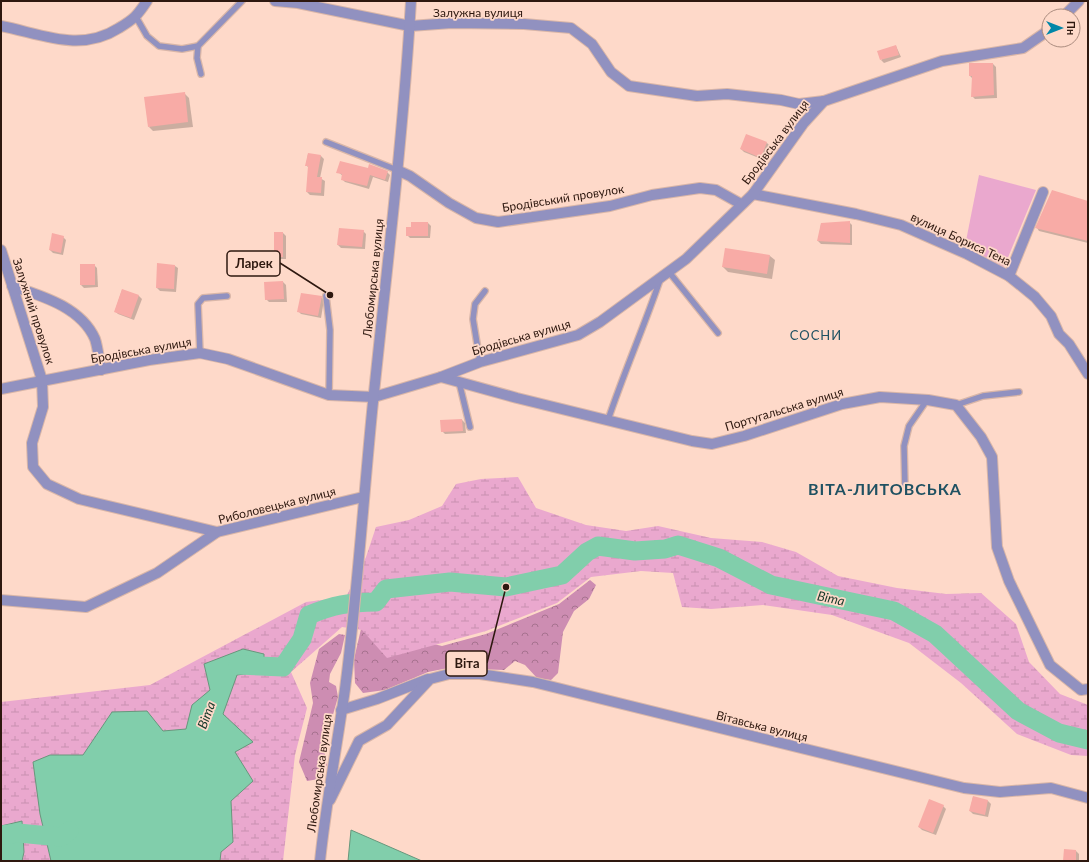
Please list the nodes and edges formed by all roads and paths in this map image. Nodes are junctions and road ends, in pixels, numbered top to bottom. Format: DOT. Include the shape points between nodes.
graph roads {
  1 [pos="147,1"];
  2 [pos="242,1"];
  3 [pos="275,1"];
  4 [pos="412,1"];
  5 [pos="136,17"];
  6 [pos="1,26"];
  7 [pos="410,26"];
  8 [pos="1041,36"];
  9 [pos="198,46"];
  10 [pos="201,74"];
  11 [pos="824,101"];
  12 [pos="326,142"];
  13 [pos="397,170"];
  14 [pos="1043,192"];
  15 [pos="753,194"];
  16 [pos="741,204"];
  17 [pos="1,250"];
  18 [pos="669,272"];
  19 [pos="1009,276"];
  20 [pos="660,280"];
  21 [pos="12,286"];
  22 [pos="485,291"];
  23 [pos="227,296"];
  24 [pos="326,296"];
  25 [pos="718,333"];
  26 [pos="200,353"];
  27 [pos="480,362"];
  28 [pos="101,370"];
  29 [pos="1088,374"];
  30 [pos="441,377"];
  31 [pos="42,380"];
  32 [pos="459,381"];
  33 [pos="1,389"];
  34 [pos="1019,392"];
  35 [pos="329,395"];
  36 [pos="374,397"];
  37 [pos="928,400"];
  38 [pos="956,405"];
  39 [pos="608,420"];
  40 [pos="470,427"];
  41 [pos="905,489"];
  42 [pos="363,497"];
  43 [pos="217,532"];
  44 [pos="1,600"];
  45 [pos="430,679"];
  46 [pos="1088,689"];
  47 [pos="341,710"];
  48 [pos="1088,798"];
  49 [pos="325,811"];
  50 [pos="320,861"];
  1 -- 5 [label="street"];
  2 -- 9 [label="lane"];
  3 -- 7 [label="street, Залужна вулиця" via="298,3"];
  4 -- 7 [label="street, Любомирська вулиця"];
  5 -- 6 [label="street" via="106,36 77,42 47,38"];
  5 -- 9 [label="lane" via="147,36 160,46 182,49"];
  7 -- 11 [label="street, Залужна вулиця" via="452,23 524,24 571,28 592,44 611,72 630,86 697,96 727,94 799,104"];
  7 -- 13 [label="street, Любомирська вулиця"];
  8 -- 11 [label="street, Бродівська вулиця" via="1023,48 942,61"];
  9 -- 10 [label="lane" via="197,58"];
  11 -- 15 [label="street, Бродівська вулиця" via="803,124"];
  12 -- 13 [label="lane"];
  13 -- 16 [label="street, Бродівський провулок" via="476,218 498,222 610,206 652,195 700,188 716,190"];
  13 -- 36 [label="street, Любомирська вулиця"];
  14 -- 19 [label="street"];
  15 -- 16 [label="street, Бродівська вулиця"];
  15 -- 19 [label="street, вулиця Бориса Тена" via="901,225"];
  16 -- 18 [label="street, Бродівська вулиця" via="686,259"];
  17 -- 21 [label="street, Залужний провулок"];
  18 -- 20 [label="street, Бродівська вулиця"];
  18 -- 25 [label="lane"];
  19 -- 29 [label="street, вулиця Бориса Тена" via="1035,297 1051,316 1059,334 1069,344"];
  20 -- 27 [label="street, Бродівська вулиця" via="578,335"];
  20 -- 39 [label="lane"];
  21 -- 28 [label="street" via="45,297 69,309 84,322 95,340"];
  21 -- 31 [label="street, Залужний провулок"];
  22 -- 27 [label="lane" via="475,304 473,319"];
  23 -- 26 [label="lane" via="203,298 198,304"];
  24 -- 35 [label="lane" via="330,330"];
  26 -- 28 [label="street, Бродівська вулиця"];
  26 -- 35 [label="street, Бродівська вулиця" via="228,359"];
  27 -- 30 [label="street, Бродівська вулиця"];
  28 -- 31 [label="street, Бродівська вулиця"];
  30 -- 32 [label="street, Португальська вулиця"];
  30 -- 36 [label="street, Бродівська вулиця"];
  31 -- 33 [label="street, Бродівська вулиця"];
  31 -- 43 [label="street, Залужний провулок" via="43,406 32,443 33,467 47,484 79,499"];
  32 -- 39 [label="street, Португальська вулиця"];
  32 -- 40 [label="lane"];
  34 -- 38 [label="lane" via="983,396"];
  35 -- 36 [label="street, Бродівська вулиця"];
  36 -- 42 [label="street, Любомирська вулиця"];
  37 -- 38 [label="street, Португальська вулиця"];
  37 -- 39 [label="street, Португальська вулиця" via="880,397 842,404 712,444"];
  37 -- 41 [label="lane" via="909,426 904,446"];
  38 -- 46 [label="street" via="981,437 992,457 996,547 1009,581 1050,665 1081,690"];
  42 -- 43 [label="street, Риболовецька вулиця"];
  42 -- 47 [label="street, Любомирська вулиця" via="359,557"];
  43 -- 44 [label="street, Риболовецька вулиця" via="157,573 86,606"];
  45 -- 47 [label="street, Вітавська вулиця"];
  45 -- 48 [label="street, Вітавська вулиця" via="449,674 480,674 516,679 964,788 1000,792 1051,788"];
  45 -- 49 [label="street" via="387,725 359,742"];
  47 -- 49 [label="street, Любомирська вулиця"];
  49 -- 50 [label="street, Любомирська вулиця"];
}
